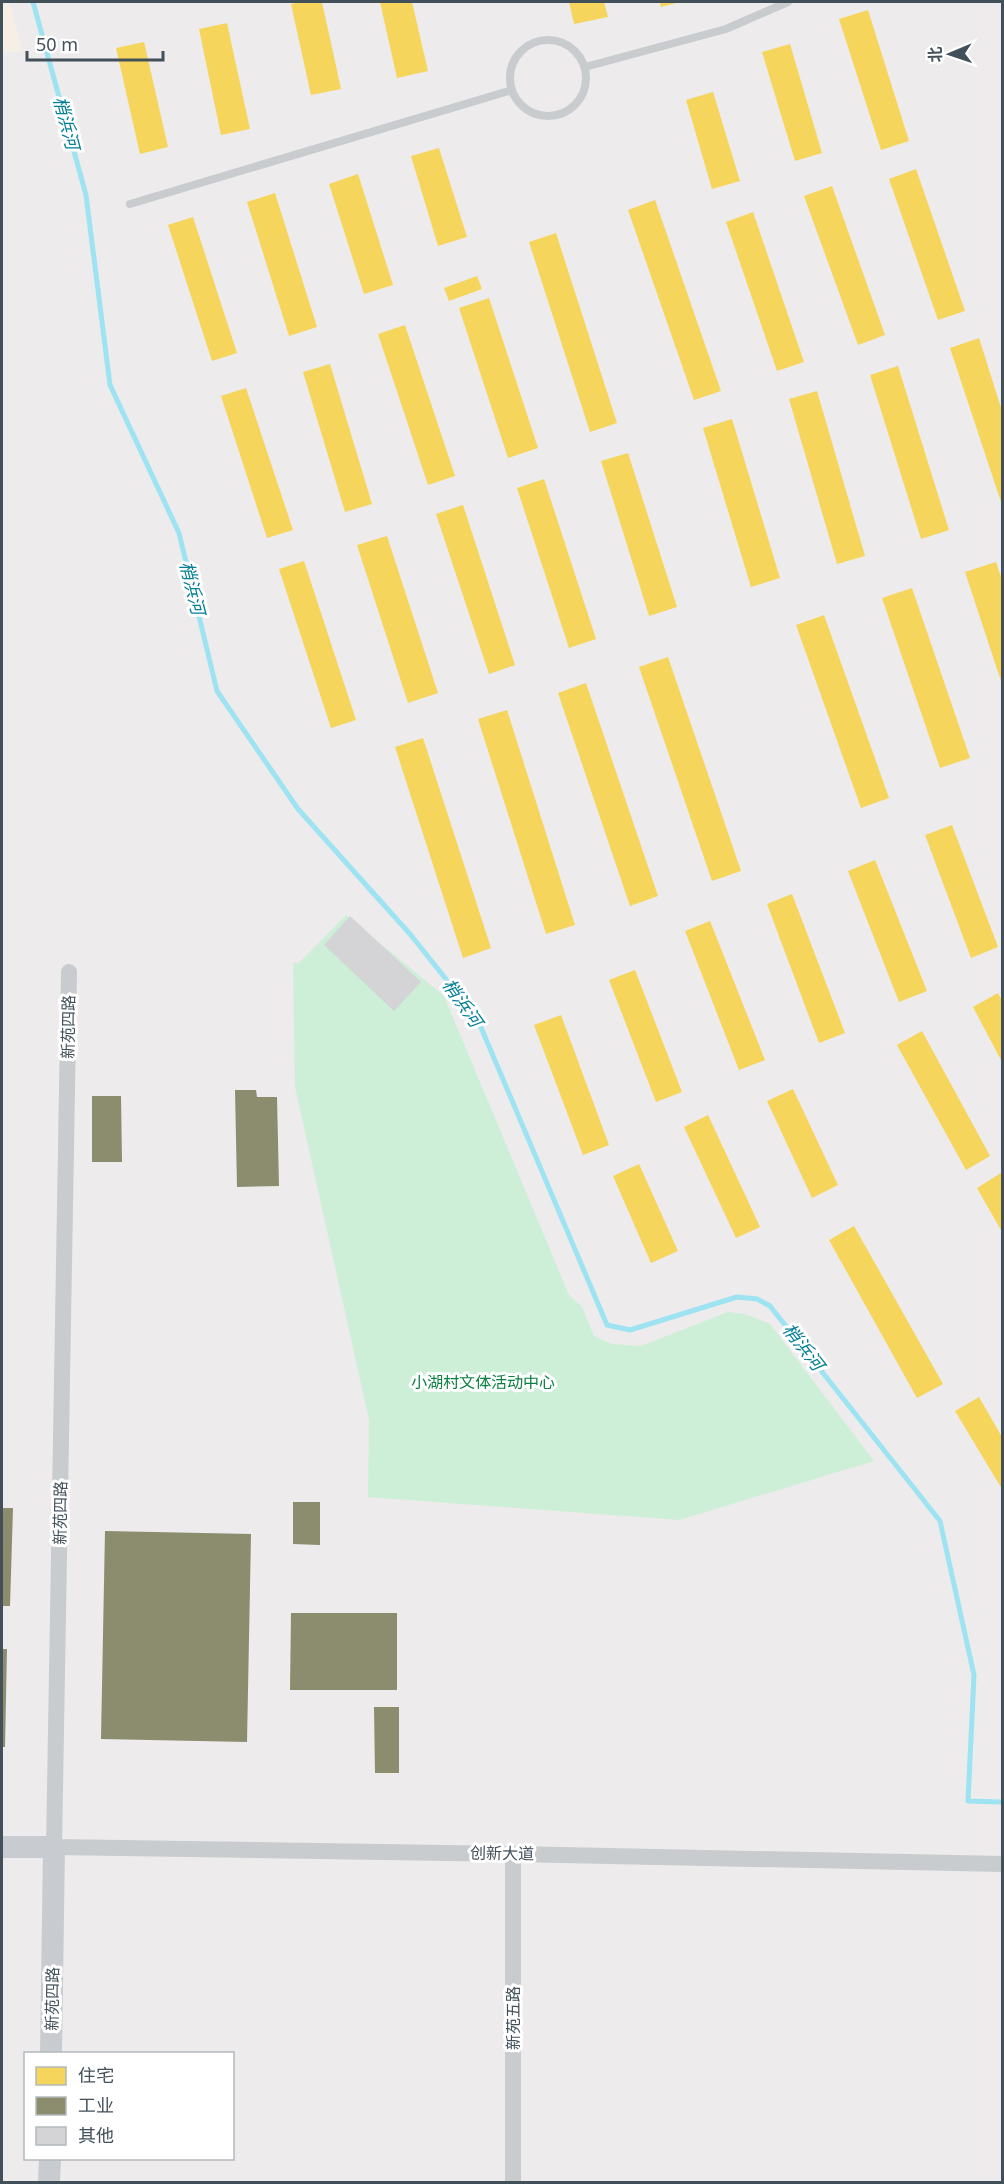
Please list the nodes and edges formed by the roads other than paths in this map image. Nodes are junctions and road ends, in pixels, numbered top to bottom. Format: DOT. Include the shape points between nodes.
graph roads {
  1 [pos="788,2"];
  2 [pos="585,67"];
  3 [pos="512,90"];
  4 [pos="130,204"];
  5 [pos="69,972"];
  6 [pos="2,1847"];
  7 [pos="54,1847"];
  8 [pos="513,1854"];
  9 [pos="1002,1864"];
  10 [pos="51,2052"];
  11 [pos="50,2160"];
  12 [pos="49,2182"];
  13 [pos="513,2182"];
  1 -- 2 [label="lane" via="726,29"];
  2 -- 3 [label="lane" via="584,93 577,104 554,116 528,111"];
  2 -- 3 [label="lane" via="574,50 557,40 543,40 520,52 510,77"];
  3 -- 4 [label="lane"];
  5 -- 7 [label="street, 新苑四路"];
  6 -- 7 [label="street, 创新大道"];
  7 -- 8 [label="street, 创新大道"];
  7 -- 10 [label="street, 新苑四路"];
  8 -- 9 [label="street, 创新大道"];
  8 -- 13 [label="street, 新苑五路"];
  11 -- 12 [label="street"];
}
